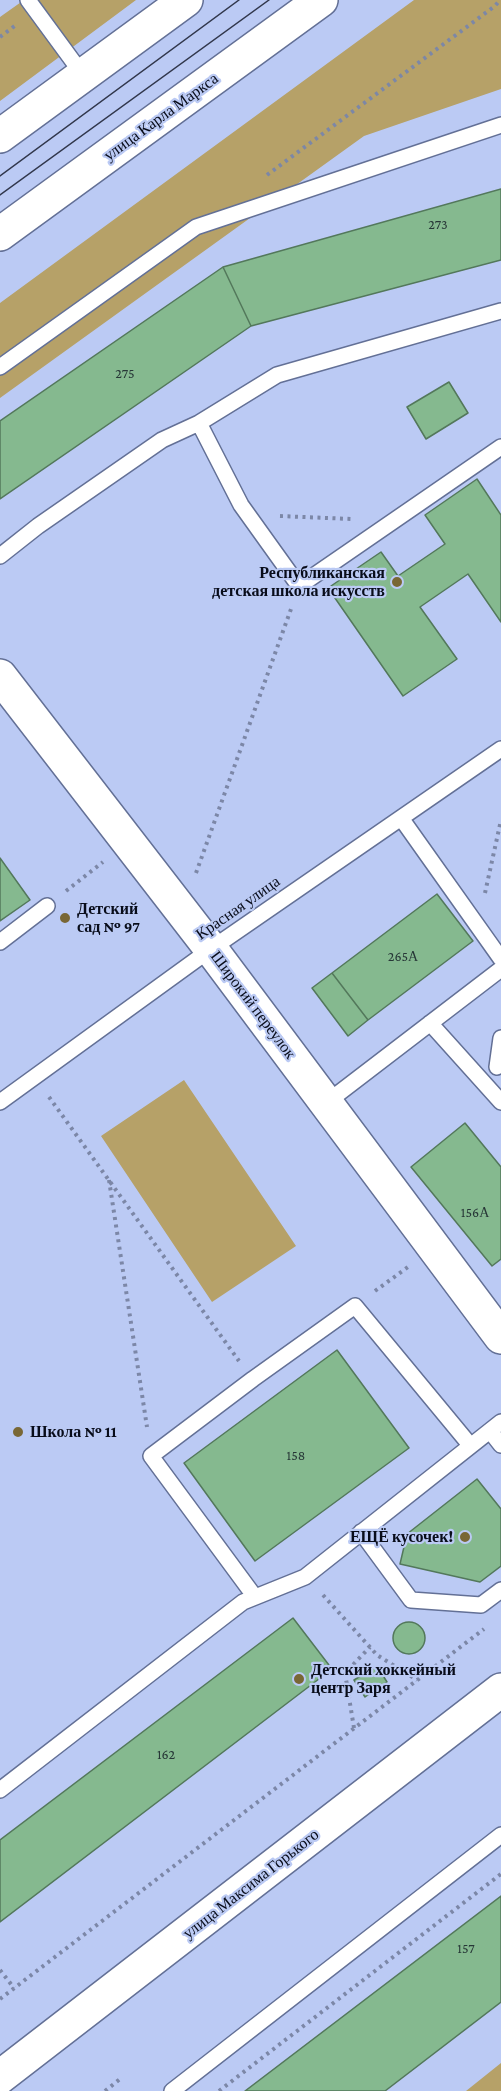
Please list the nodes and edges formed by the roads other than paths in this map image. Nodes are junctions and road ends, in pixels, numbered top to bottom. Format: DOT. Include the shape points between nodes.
graph roads {
  1 [pos="28,0"];
  2 [pos="186,0"];
  3 [pos="321,0"];
  4 [pos="82,75"];
  5 [pos="501,124"];
  6 [pos="0,136"];
  7 [pos="0,234"];
  8 [pos="501,311"];
  9 [pos="0,367"];
  10 [pos="199,423"];
  11 [pos="501,447"];
  12 [pos="0,556"];
  13 [pos="0,676"];
  14 [pos="501,749"];
  15 [pos="400,818"];
  16 [pos="47,906"];
  17 [pos="0,942"];
  18 [pos="211,949"];
  19 [pos="501,958"];
  20 [pos="501,969"];
  21 [pos="430,1023"];
  22 [pos="501,1038"];
  23 [pos="497,1067"];
  24 [pos="0,1102"];
  25 [pos="501,1102"];
  26 [pos="326,1103"];
  27 [pos="500,1333"];
  28 [pos="495,1426"];
  29 [pos="470,1445"];
  30 [pos="501,1446"];
  31 [pos="362,1532"];
  32 [pos="501,1590"];
  33 [pos="255,1597"];
  34 [pos="501,1690"];
  35 [pos="0,1790"];
  36 [pos="501,1835"];
  37 [pos="0,2077"];
  38 [pos="172,2091"];
  1 -- 4 [label="lane"];
  2 -- 4 [label="main road"];
  3 -- 7 [label="main road, улица Карла Маркса"];
  4 -- 6 [label="main road"];
  5 -- 9 [label="lane" via="196,227"];
  8 -- 10 [label="lane" via="277,375"];
  10 -- 11 [label="lane" via="241,505 299,586"];
  10 -- 12 [label="lane" via="162,440"];
  13 -- 18 [label="main road, Широкий переулок"];
  14 -- 15 [label="lane, Красная улица"];
  15 -- 18 [label="lane, Красная улица"];
  15 -- 19 [label="lane"];
  16 -- 17 [label="lane"];
  18 -- 24 [label="lane, Красная улица"];
  18 -- 26 [label="main road, Широкий переулок"];
  20 -- 21 [label="lane"];
  21 -- 25 [label="lane"];
  21 -- 26 [label="lane"];
  22 -- 23 [label="lane"];
  26 -- 27 [label="main road, Широкий переулок"];
  28 -- 29 [label="lane"];
  28 -- 30 [label="lane"];
  29 -- 31 [label="lane"];
  29 -- 33 [label="lane" via="355,1306 151,1456"];
  31 -- 32 [label="lane" via="411,1600 481,1605"];
  31 -- 33 [label="lane" via="305,1577"];
  33 -- 35 [label="lane" via="243,1602"];
  34 -- 37 [label="main road, улица Максима Горького"];
  36 -- 38 [label="lane"];
}
